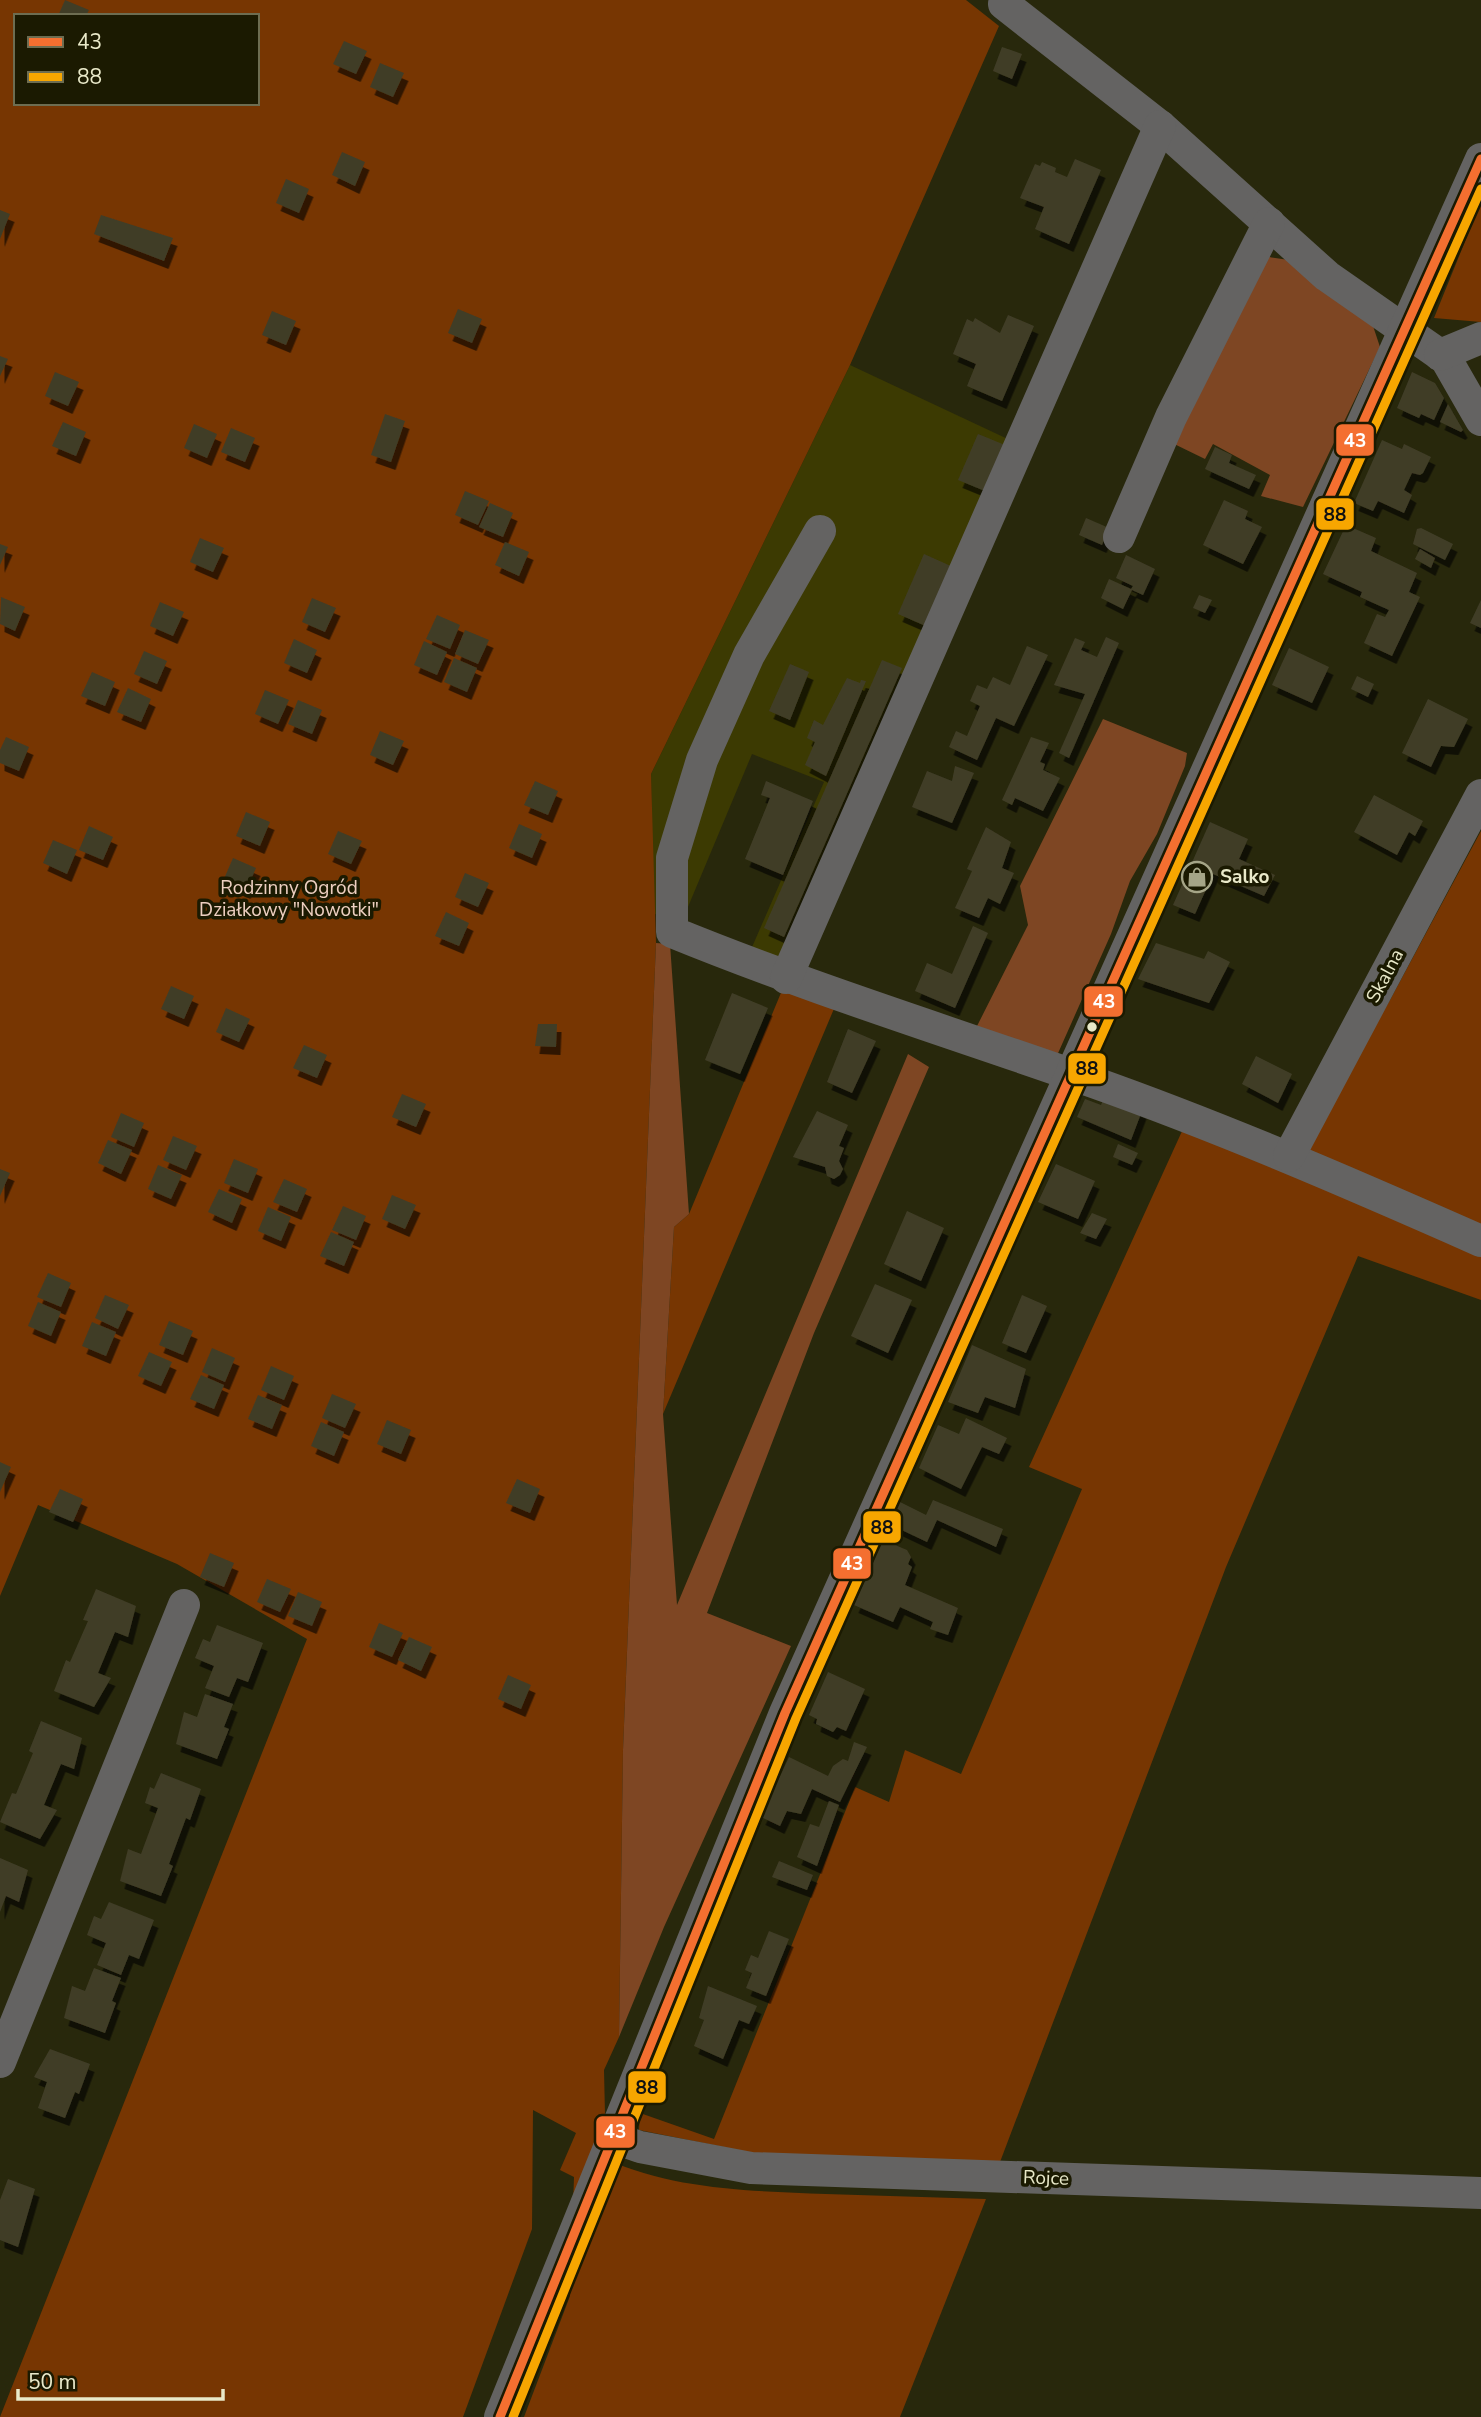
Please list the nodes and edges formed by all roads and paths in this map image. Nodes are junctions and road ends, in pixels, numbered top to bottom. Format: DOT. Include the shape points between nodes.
graph roads {
  1 [pos="1004,5"];
  2 [pos="1160,126"];
  3 [pos="1481,159"];
  4 [pos="1269,223"];
  5 [pos="1406,331"];
  6 [pos="1481,338"];
  7 [pos="1440,355"];
  8 [pos="1481,420"];
  9 [pos="820,531"];
  10 [pos="1119,537"];
  11 [pos="1481,795"];
  12 [pos="786,978"];
  13 [pos="1073,1075"];
  14 [pos="1289,1156"];
  15 [pos="1481,1241"];
  16 [pos="184,1605"];
  17 [pos="0,2062"];
  18 [pos="614,2138"];
  19 [pos="1481,2193"];
  20 [pos="500,2417"];
  1 -- 2 [label="street"];
  2 -- 4 [label="street"];
  2 -- 12 [label="street"];
  3 -- 5 [label="street"];
  4 -- 5 [label="street" via="1327,276"];
  4 -- 10 [label="street" via="1171,417"];
  5 -- 7 [label="street"];
  5 -- 13 [label="street"];
  6 -- 7 [label="street"];
  7 -- 8 [label="street"];
  9 -- 12 [label="street" via="743,666 702,760 672,858 672,932"];
  11 -- 14 [label="street, Skalna"];
  12 -- 13 [label="street"];
  13 -- 14 [label="street"];
  13 -- 18 [label="street" via="785,1713"];
  14 -- 15 [label="street"];
  16 -- 17 [label="street"];
  18 -- 19 [label="street, Rojce" via="749,2178 932,2186"];
  18 -- 20 [label="street"];
}
